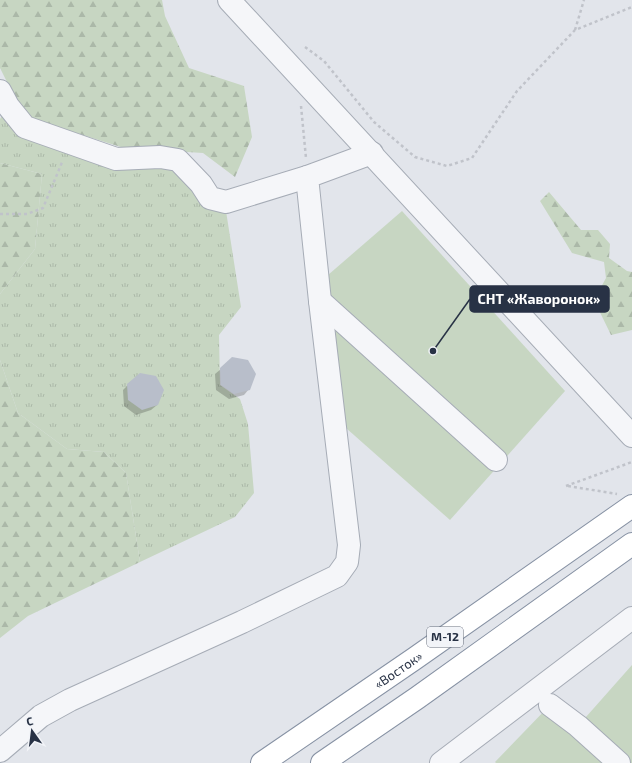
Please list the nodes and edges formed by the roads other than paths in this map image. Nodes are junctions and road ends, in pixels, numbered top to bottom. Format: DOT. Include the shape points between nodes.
graph roads {
  1 [pos="229,0"];
  2 [pos="0,91"];
  3 [pos="372,153"];
  4 [pos="307,177"];
  5 [pos="320,301"];
  6 [pos="632,436"];
  7 [pos="496,460"];
  8 [pos="630,507"];
  9 [pos="632,544"];
  10 [pos="632,618"];
  11 [pos="550,705"];
  12 [pos="0,751"];
  13 [pos="262,763"];
  14 [pos="322,763"];
  15 [pos="441,763"];
  16 [pos="619,763"];
  1 -- 3 [label="street"];
  2 -- 4 [label="street" via="25,127 116,159 160,157 178,160 202,184 210,198 226,202"];
  3 -- 4 [label="street"];
  3 -- 6 [label="street"];
  4 -- 5 [label="street"];
  5 -- 7 [label="street"];
  5 -- 12 [label="street" via="349,546 347,562 337,576 70,700 41,716"];
  8 -- 13 [label="highway, «Восток» / М-12"];
  9 -- 14 [label="highway, М-12"];
  10 -- 15 [label="street"];
  11 -- 16 [label="street"];
}
